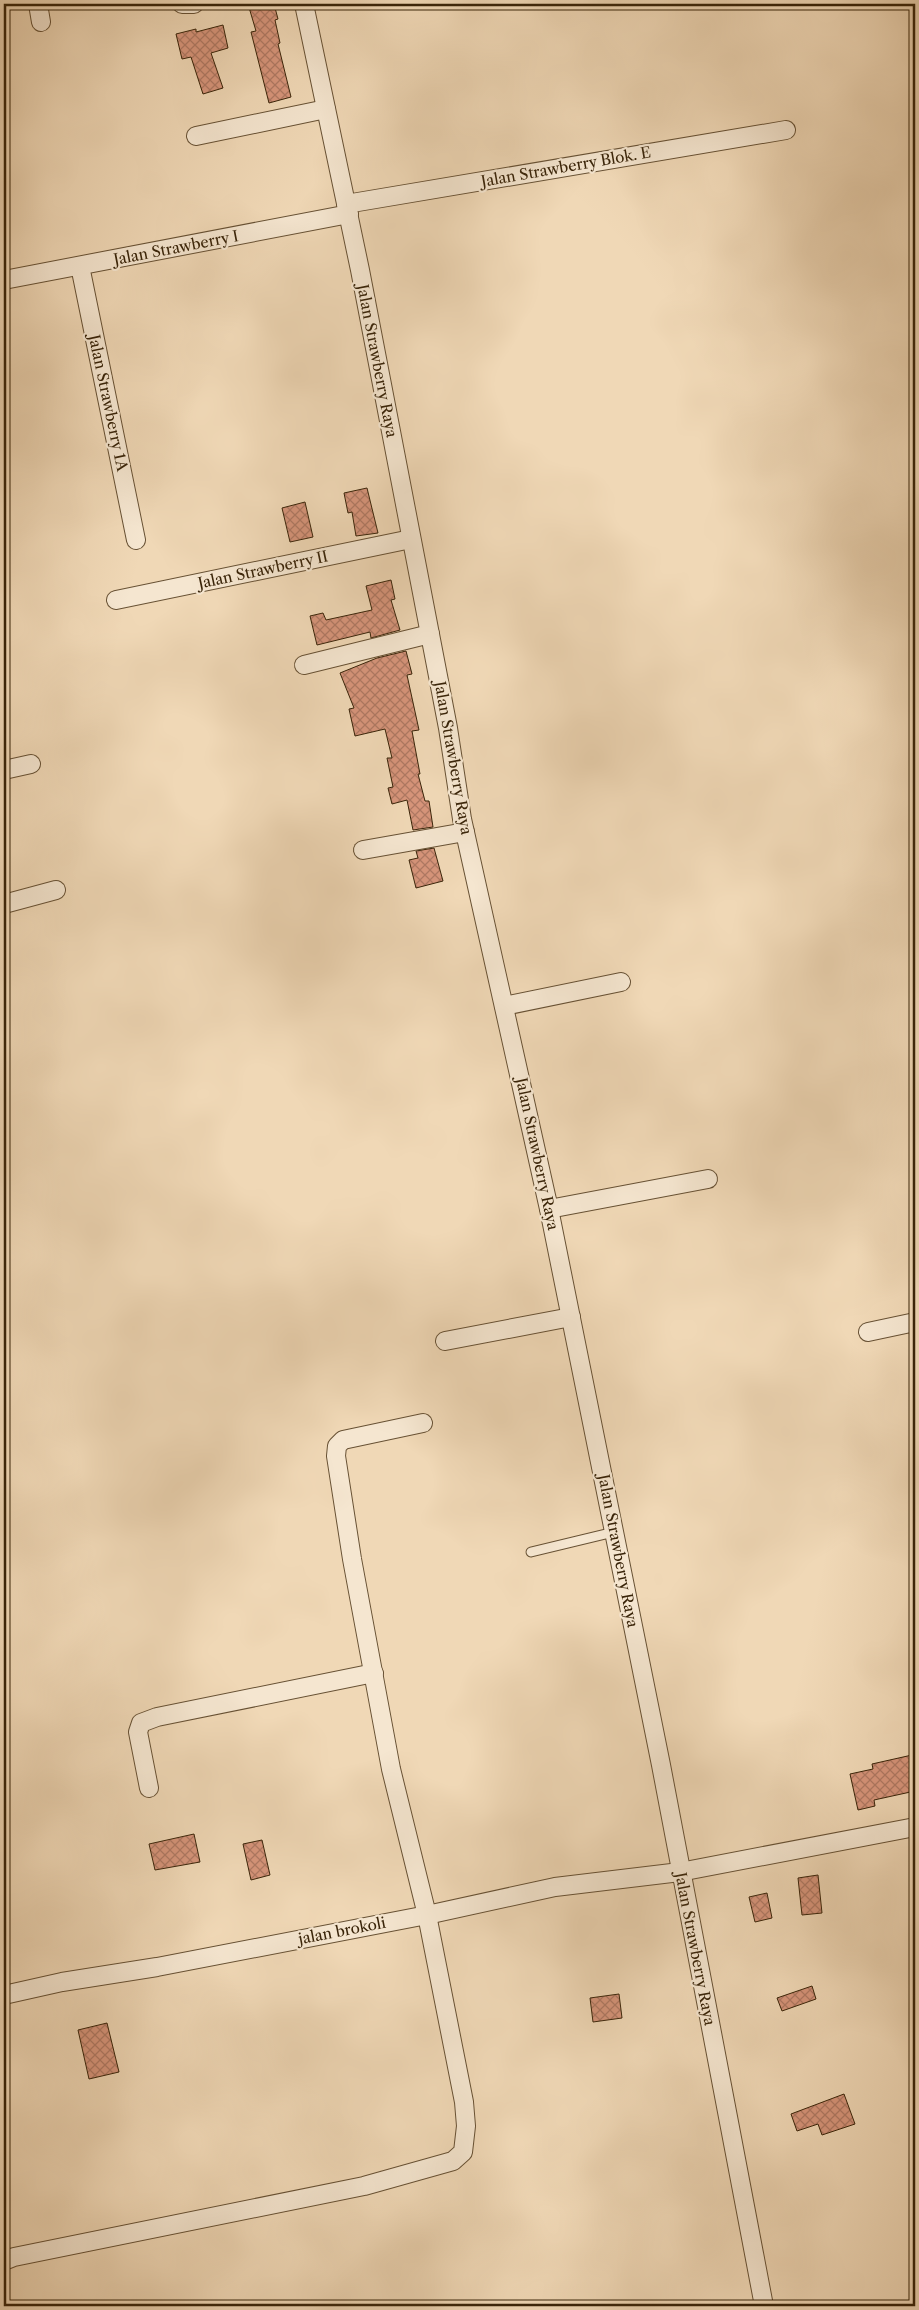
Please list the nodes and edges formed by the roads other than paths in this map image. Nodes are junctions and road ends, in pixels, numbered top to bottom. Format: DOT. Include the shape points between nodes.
graph roads {
  1 [pos="38,4"];
  2 [pos="182,4"];
  3 [pos="194,4"];
  4 [pos="304,4"];
  5 [pos="41,22"];
  6 [pos="326,109"];
  7 [pos="786,130"];
  8 [pos="196,136"];
  9 [pos="348,209"];
  10 [pos="80,266"];
  11 [pos="4,280"];
  12 [pos="411,539"];
  13 [pos="136,540"];
  14 [pos="116,600"];
  15 [pos="430,634"];
  16 [pos="304,665"];
  17 [pos="31,764"];
  18 [pos="4,770"];
  19 [pos="466,832"];
  20 [pos="363,850"];
  21 [pos="56,890"];
  22 [pos="4,904"];
  23 [pos="621,982"];
  24 [pos="504,1006"];
  25 [pos="708,1179"];
  26 [pos="549,1209"];
  27 [pos="571,1317"];
  28 [pos="915,1322"];
  29 [pos="868,1332"];
  30 [pos="445,1340"];
  31 [pos="423,1422"];
  32 [pos="614,1532"];
  33 [pos="531,1552"];
  34 [pos="374,1672"];
  35 [pos="148,1788"];
  36 [pos="915,1827"];
  37 [pos="680,1872"];
  38 [pos="427,1915"];
  39 [pos="4,1995"];
  40 [pos="4,2261"];
  41 [pos="764,2306"];
  1 -- 5 [label="street"];
  2 -- 3 [label="street"];
  4 -- 6 [label="street, Jalan Strawberry Raya"];
  6 -- 8 [label="street"];
  6 -- 9 [label="street, Jalan Strawberry Raya"];
  7 -- 9 [label="street, Jalan Strawberry Blok. E"];
  9 -- 10 [label="street, Jalan Strawberry I"];
  9 -- 12 [label="street, Jalan Strawberry Raya"];
  10 -- 11 [label="street, Jalan Strawberry I"];
  10 -- 13 [label="street, Jalan Strawberry 1A"];
  12 -- 14 [label="street, Jalan Strawberry II"];
  12 -- 15 [label="street, Jalan Strawberry Raya"];
  15 -- 16 [label="street"];
  15 -- 19 [label="street, Jalan Strawberry Raya"];
  17 -- 18 [label="street"];
  19 -- 20 [label="street"];
  19 -- 24 [label="street, Jalan Strawberry Raya"];
  21 -- 22 [label="street"];
  23 -- 24 [label="street"];
  24 -- 26 [label="street, Jalan Strawberry Raya"];
  25 -- 26 [label="street"];
  26 -- 27 [label="street, Jalan Strawberry Raya"];
  27 -- 30 [label="street"];
  27 -- 32 [label="street, Jalan Strawberry Raya"];
  28 -- 29 [label="street"];
  31 -- 34 [label="street" via="343,1440 337,1446 352,1559"];
  32 -- 33 [label="lane"];
  32 -- 37 [label="street, Jalan Strawberry Raya"];
  34 -- 35 [label="street" via="141,1723 138,1732"];
  34 -- 38 [label="street" via="391,1769"];
  36 -- 37 [label="street, jalan brokoli"];
  37 -- 38 [label="street, jalan brokoli" via="555,1887"];
  37 -- 41 [label="street, Jalan Strawberry Raya"];
  38 -- 39 [label="street, jalan brokoli"];
  38 -- 40 [label="street" via="465,2110 465,2143 462,2152 452,2161 364,2186 105,2237"];
}
